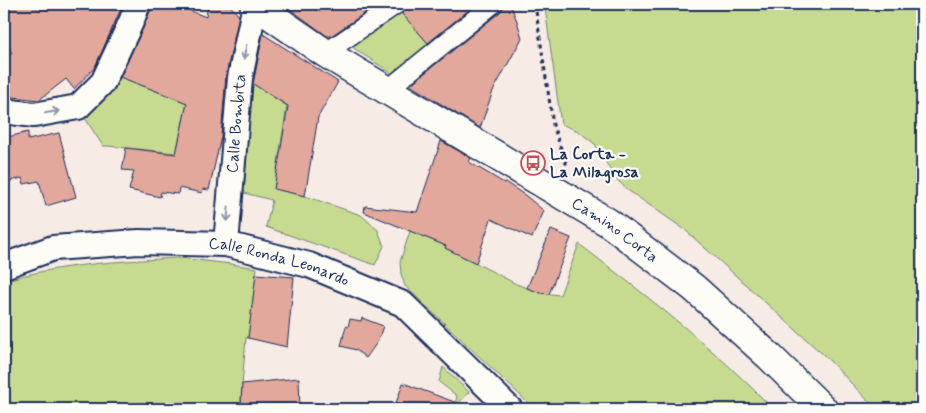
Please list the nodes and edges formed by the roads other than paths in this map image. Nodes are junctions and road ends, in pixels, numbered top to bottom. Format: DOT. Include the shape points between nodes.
graph roads {
  1 [pos="138,4"];
  2 [pos="255,4"];
  3 [pos="397,4"];
  4 [pos="493,4"];
  5 [pos="325,52"];
  6 [pos="387,90"];
  7 [pos="4,111"];
  8 [pos="226,244"];
  9 [pos="4,266"];
  10 [pos="510,409"];
  11 [pos="823,409"];
  7 -- 1 [label="street, one-way" via="34,115 78,107 102,82"];
  2 -- 5 [label="street, Camino Corta"];
  2 -- 8 [label="street, Calle Bombita, one-way" via="240,78"];
  3 -- 5 [label="street"];
  4 -- 6 [label="street"];
  5 -- 6 [label="street, Camino Corta"];
  6 -- 11 [label="street, Camino Corta" via="609,224 694,288"];
  8 -- 9 [label="street, Calle Ronda Leonardo" via="139,242 53,248"];
  8 -- 10 [label="street, Calle Ronda Leonardo" via="309,265 403,304"];
}
